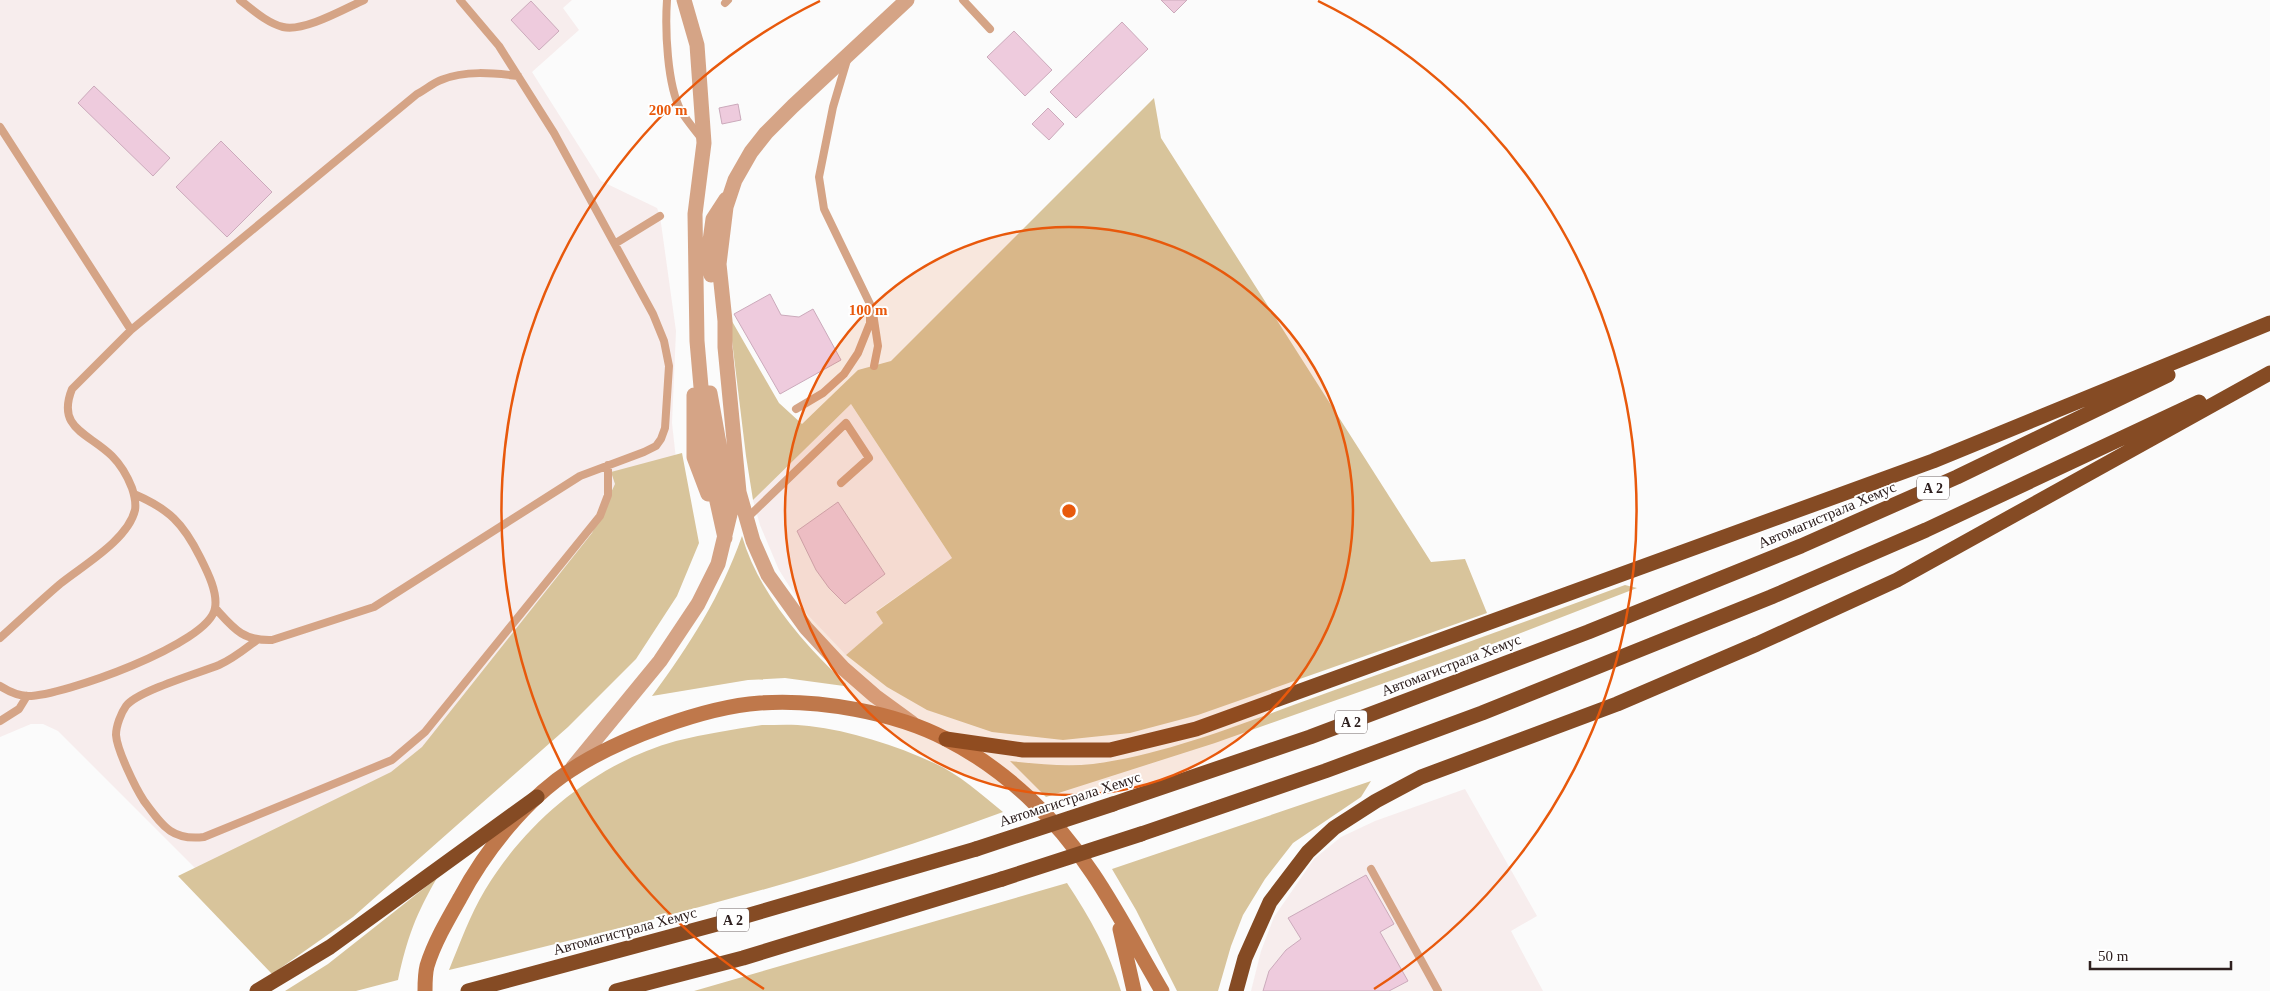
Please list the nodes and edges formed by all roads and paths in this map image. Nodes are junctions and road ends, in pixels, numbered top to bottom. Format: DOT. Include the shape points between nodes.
graph roads {
  1 [pos="240,0"];
  2 [pos="364,0"];
  3 [pos="460,0"];
  4 [pos="667,0"];
  5 [pos="684,0"];
  6 [pos="907,0"];
  7 [pos="963,0"];
  8 [pos="990,29"];
  9 [pos="848,56"];
  10 [pos="518,76"];
  11 [pos="0,127"];
  12 [pos="8,139"];
  13 [pos="704,143"];
  14 [pos="0,145"];
  15 [pos="660,216"];
  16 [pos="616,243"];
  17 [pos="870,304"];
  18 [pos="2270,323"];
  19 [pos="131,330"];
  20 [pos="697,341"];
  21 [pos="874,366"];
  22 [pos="2270,369"];
  23 [pos="2270,372"];
  24 [pos="796,409"];
  25 [pos="608,465"];
  26 [pos="841,483"];
  27 [pos="134,494"];
  28 [pos="746,519"];
  29 [pos="725,538"];
  30 [pos="216,609"];
  31 [pos="0,638"];
  32 [pos="257,640"];
  33 [pos="0,686"];
  34 [pos="27,696"];
  35 [pos="0,721"];
  36 [pos="914,725"];
  37 [pos="946,739"];
  38 [pos="570,770"];
  39 [pos="537,797"];
  40 [pos="1371,869"];
  41 [pos="1117,915"];
  42 [pos="427,967"];
  43 [pos="257,991"];
  44 [pos="421,991"];
  45 [pos="425,991"];
  46 [pos="468,991"];
  47 [pos="616,991"];
  48 [pos="1134,991"];
  49 [pos="1162,991"];
  50 [pos="1236,991"];
  51 [pos="1438,991"];
  1 -- 2 [label="lane" via="263,18 284,27 300,27"];
  3 -- 10 [label="lane" via="500,46"];
  4 -- 13 [label="lane" via="671,87 681,110"];
  5 -- 13 [label="street" via="696,45"];
  6 -- 9 [label="street"];
  7 -- 8 [label="lane"];
  9 -- 17 [label="lane" via="833,107 819,177 824,209"];
  9 -- 28 [label="street" via="766,133 751,152 726,207 719,264 725,321 724,347 739,492"];
  10 -- 16 [label="lane"];
  10 -- 19 [label="lane" via="488,72 465,74 440,80 417,94"];
  11 -- 12 [label="lane"];
  12 -- 14 [label="lane"];
  12 -- 19 [label="lane"];
  13 -- 20 [label="street" via="695,214"];
  15 -- 16 [label="lane"];
  16 -- 25 [label="lane" via="653,314 664,341 669,366 665,428 661,439 656,446 644,452"];
  17 -- 21 [label="lane" via="878,346"];
  17 -- 24 [label="lane" via="866,337 844,374 823,393"];
  18 -- 37 [label="highway" via="1933,462 1196,729 1110,750 1023,750"];
  18 -- 46 [label="highway, Автомагистрала Хемус / A 2, bridge" via="1957,477 1801,546 1588,632 1310,737 976,849 732,920"];
  19 -- 27 [label="lane" via="72,389 67,413 73,426 127,474"];
  20 -- 29 [label="street" via="715,416 731,510"];
  20 -- 29 [label="street" via="694,457"];
  22 -- 47 [label="highway, A 2, bridge" via="1934,526 1771,597 1473,716 1325,771 1002,879 743,958"];
  23 -- 50 [label="highway" via="1897,580 1617,704 1421,777 1376,800 1334,828 1308,852 1270,902 1245,958"];
  25 -- 32 [label="lane" via="580,476 374,607 272,640"];
  25 -- 32 [label="lane" via="608,495 600,516 425,732 407,749 375,768 204,837 175,834 161,824 142,797 122,755 116,734 120,717 127,705 141,696 221,664"];
  26 -- 28 [label="lane" via="869,458 846,423"];
  27 -- 30 [label="lane" via="156,504 188,532 206,570"];
  27 -- 31 [label="lane" via="135,510 128,525 112,543"];
  28 -- 36 [label="street" via="768,575 806,628 844,670"];
  29 -- 38 [label="street" via="718,564 681,632"];
  30 -- 32 [label="lane" via="243,636"];
  30 -- 34 [label="lane" via="202,628 164,652 71,689"];
  33 -- 34 [label="lane"];
  34 -- 35 [label="lane" via="19,709"];
  36 -- 37 [label="main road"];
  36 -- 38 [label="main road" via="811,704 759,703 669,724"];
  37 -- 41 [label="main road" via="983,761 1021,790 1093,873"];
  38 -- 39 [label="main road"];
  39 -- 42 [label="main road" via="499,838 472,876"];
  39 -- 43 [label="highway" via="330,947"];
  40 -- 51 [label="lane"];
  41 -- 48 [label="main road"];
  41 -- 49 [label="main road"];
  42 -- 44 [label="main road"];
  42 -- 45 [label="main road"];
}
